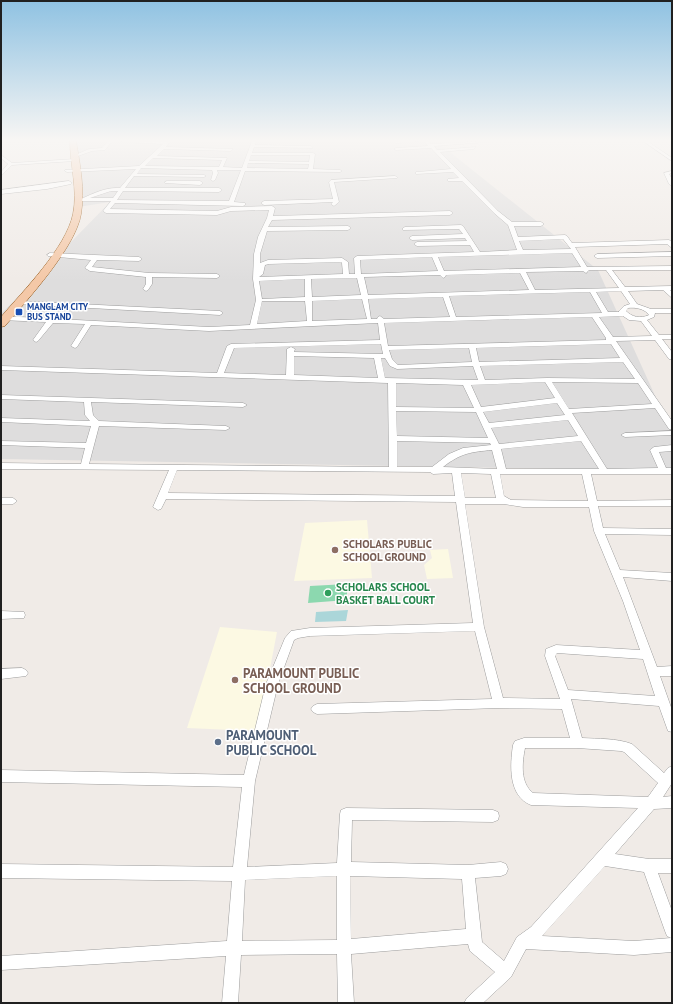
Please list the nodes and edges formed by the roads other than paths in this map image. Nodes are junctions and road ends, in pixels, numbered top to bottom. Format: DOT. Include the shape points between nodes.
graph roads {
  1 [pos="39,188"];
  2 [pos="69,188"];
  3 [pos="76,188"];
  4 [pos="237,188"];
  5 [pos="333,188"];
  6 [pos="472,188"];
  7 [pos="122,189"];
  8 [pos="162,190"];
  9 [pos="219,190"];
  10 [pos="1,192"];
  11 [pos="114,200"];
  12 [pos="336,200"];
  13 [pos="80,201"];
  14 [pos="231,203"];
  15 [pos="332,205"];
  16 [pos="272,208"];
  17 [pos="450,213"];
  18 [pos="270,218"];
  19 [pos="335,218"];
  20 [pos="511,224"];
  21 [pos="541,224"];
  22 [pos="348,228"];
  23 [pos="264,229"];
  24 [pos="405,229"];
  25 [pos="467,236"];
  26 [pos="412,238"];
  27 [pos="516,239"];
  28 [pos="470,243"];
  29 [pos="418,244"];
  30 [pos="672,246"];
  31 [pos="573,248"];
  32 [pos="522,252"];
  33 [pos="478,253"];
  34 [pos="672,254"];
  35 [pos="53,255"];
  36 [pos="435,256"];
  37 [pos="597,256"];
  38 [pos="94,258"];
  39 [pos="139,258"];
  40 [pos="608,269"];
  41 [pos="672,269"];
  42 [pos="585,270"];
  43 [pos="523,273"];
  44 [pos="149,274"];
  45 [pos="346,274"];
  46 [pos="442,275"];
  47 [pos="217,276"];
  48 [pos="360,277"];
  49 [pos="308,278"];
  50 [pos="259,279"];
  51 [pos="669,288"];
  52 [pos="146,289"];
  53 [pos="623,290"];
  54 [pos="592,291"];
  55 [pos="533,292"];
  56 [pos="445,294"];
  57 [pos="672,296"];
  58 [pos="364,297"];
  59 [pos="308,298"];
  60 [pos="264,300"];
  61 [pos="18,303"];
  62 [pos="635,306"];
  63 [pos="605,312"];
  64 [pos="672,312"];
  65 [pos="220,313"];
  66 [pos="623,313"];
  67 [pos="651,313"];
  68 [pos="594,315"];
  69 [pos="453,316"];
  70 [pos="3,318"];
  71 [pos="369,318"];
  72 [pos="309,320"];
  73 [pos="381,320"];
  74 [pos="643,320"];
  75 [pos="51,321"];
  76 [pos="89,323"];
  77 [pos="256,326"];
  78 [pos="672,337"];
  79 [pos="658,338"];
  80 [pos="36,340"];
  81 [pos="610,341"];
  82 [pos="291,344"];
  83 [pos="386,345"];
  84 [pos="472,345"];
  85 [pos="75,346"];
  86 [pos="291,354"];
  87 [pos="377,356"];
  88 [pos="387,356"];
  89 [pos="672,357"];
  90 [pos="626,360"];
  91 [pos="476,364"];
  92 [pos="1,368"];
  93 [pos="220,375"];
  94 [pos="290,377"];
  95 [pos="382,380"];
  96 [pos="547,380"];
  97 [pos="392,381"];
  98 [pos="640,381"];
  99 [pos="482,382"];
  100 [pos="466,383"];
  101 [pos="1,397"];
  102 [pos="87,399"];
  103 [pos="560,400"];
  104 [pos="243,405"];
  105 [pos="657,406"];
  106 [pos="392,410"];
  107 [pos="478,410"];
  108 [pos="568,414"];
  109 [pos="1,420"];
  110 [pos="96,423"];
  111 [pos="485,426"];
  112 [pos="672,427"];
  113 [pos="226,428"];
  114 [pos="672,433"];
  115 [pos="625,435"];
  116 [pos="393,438"];
  117 [pos="584,438"];
  118 [pos="1,443"];
  119 [pos="495,444"];
  120 [pos="90,446"];
  121 [pos="672,448"];
  122 [pos="1,466"];
  123 [pos="84,467"];
  124 [pos="174,468"];
  125 [pos="393,470"];
  126 [pos="456,470"];
  127 [pos="433,471"];
  128 [pos="663,471"];
  129 [pos="672,471"];
  130 [pos="498,472"];
  131 [pos="586,472"];
  132 [pos="605,472"];
  133 [pos="162,496"];
  134 [pos="1,500"];
  135 [pos="460,500"];
  136 [pos="13,501"];
  137 [pos="504,501"];
  138 [pos="594,503"];
  139 [pos="672,503"];
  140 [pos="158,507"];
  141 [pos="599,531"];
  142 [pos="672,532"];
  143 [pos="616,573"];
  144 [pos="672,577"];
  145 [pos="20,614"];
  146 [pos="1,615"];
  147 [pos="479,627"];
  148 [pos="646,655"];
  149 [pos="672,671"];
  150 [pos="653,672"];
  151 [pos="22,673"];
  152 [pos="1,674"];
  153 [pos="565,699"];
  154 [pos="663,701"];
  155 [pos="499,703"];
  156 [pos="317,709"];
  157 [pos="672,727"];
  158 [pos="577,742"];
  159 [pos="669,777"];
  160 [pos="2,779"];
  161 [pos="249,781"];
  162 [pos="672,802"];
  163 [pos="651,803"];
  164 [pos="493,816"];
  165 [pos="602,859"];
  166 [pos="648,866"];
  167 [pos="672,866"];
  168 [pos="343,869"];
  169 [pos="501,870"];
  170 [pos="1,871"];
  171 [pos="468,872"];
  172 [pos="239,874"];
  173 [pos="672,931"];
  174 [pos="474,936"];
  175 [pos="522,942"];
  176 [pos="672,944"];
  177 [pos="343,947"];
  178 [pos="233,948"];
  179 [pos="1,963"];
  180 [pos="506,972"];
  181 [pos="230,1003"];
  182 [pos="346,1003"];
  183 [pos="472,1003"];
  1 -- 10 [label="street"];
  2 -- 35 [label="main road" via="68,222"];
  3 -- 13 [label="main road"];
  4 -- 14 [label="street"];
  5 -- 12 [label="street"];
  6 -- 20 [label="street"];
  7 -- 8 [label="street"];
  7 -- 11 [label="street"];
  7 -- 13 [label="street" via="102,191"];
  8 -- 9 [label="street"];
  11 -- 13 [label="street"];
  11 -- 14 [label="street"];
  11 -- 16 [label="street" via="106,212 218,213 231,209"];
  12 -- 14 [label="street"];
  12 -- 15 [label="street"];
  13 -- 35 [label="main road" via="74,224"];
  15 -- 16 [label="street"];
  15 -- 19 [label="street"];
  16 -- 18 [label="street"];
  17 -- 19 [label="street"];
  18 -- 19 [label="street"];
  18 -- 23 [label="street"];
  20 -- 21 [label="street"];
  20 -- 27 [label="street"];
  22 -- 23 [label="street"];
  23 -- 50 [label="street" via="257,254"];
  24 -- 25 [label="street" via="461,227"];
  25 -- 26 [label="street"];
  25 -- 28 [label="street"];
  27 -- 31 [label="street" via="565,237"];
  27 -- 32 [label="street"];
  28 -- 29 [label="street"];
  28 -- 33 [label="street"];
  30 -- 31 [label="street" via="669,242"];
  31 -- 32 [label="street"];
  31 -- 42 [label="street"];
  32 -- 33 [label="street"];
  33 -- 36 [label="street"];
  34 -- 37 [label="street"];
  35 -- 38 [label="street"];
  35 -- 61 [label="main road"];
  35 -- 70 [label="main road"];
  36 -- 46 [label="street"];
  36 -- 48 [label="street" via="357,258"];
  38 -- 39 [label="street"];
  38 -- 44 [label="street" via="88,268 90,269"];
  40 -- 41 [label="street"];
  40 -- 42 [label="street"];
  40 -- 53 [label="street"];
  42 -- 43 [label="street"];
  42 -- 46 [label="street"];
  43 -- 46 [label="street"];
  43 -- 55 [label="street"];
  44 -- 47 [label="street"];
  44 -- 52 [label="street"];
  45 -- 48 [label="street"];
  45 -- 49 [label="street"];
  45 -- 50 [label="street"];
  45 -- 50 [label="street" via="345,262 342,260 268,262 262,264"];
  46 -- 48 [label="street"];
  48 -- 49 [label="street"];
  48 -- 58 [label="street"];
  49 -- 50 [label="street"];
  49 -- 59 [label="street"];
  50 -- 60 [label="street"];
  50 -- 77 [label="street"];
  51 -- 53 [label="street"];
  51 -- 57 [label="street"];
  53 -- 54 [label="street"];
  53 -- 62 [label="street"];
  54 -- 55 [label="street"];
  54 -- 63 [label="street"];
  55 -- 56 [label="street"];
  56 -- 58 [label="street"];
  56 -- 69 [label="street"];
  58 -- 59 [label="street"];
  58 -- 71 [label="street"];
  59 -- 60 [label="street"];
  59 -- 72 [label="street"];
  60 -- 77 [label="street"];
  61 -- 65 [label="street"];
  61 -- 70 [label="main road"];
  62 -- 66 [label="street" via="626,307"];
  62 -- 67 [label="street"];
  63 -- 66 [label="street"];
  63 -- 69 [label="street"];
  64 -- 67 [label="street"];
  66 -- 68 [label="street"];
  66 -- 74 [label="street"];
  67 -- 74 [label="street" via="650,318"];
  68 -- 73 [label="street"];
  68 -- 81 [label="street"];
  69 -- 73 [label="street"];
  70 -- 75 [label="street"];
  70 -- 77 [label="street"];
  71 -- 72 [label="street"];
  71 -- 73 [label="street"];
  72 -- 77 [label="street"];
  73 -- 77 [label="street"];
  73 -- 83 [label="street"];
  74 -- 79 [label="street"];
  75 -- 76 [label="street"];
  75 -- 80 [label="street"];
  76 -- 77 [label="street" via="209,329"];
  76 -- 85 [label="street"];
  78 -- 79 [label="street"];
  79 -- 81 [label="street"];
  79 -- 89 [label="street"];
  81 -- 84 [label="street"];
  81 -- 90 [label="street"];
  82 -- 83 [label="street"];
  82 -- 86 [label="street"];
  82 -- 93 [label="street" via="231,346"];
  83 -- 84 [label="street"];
  83 -- 88 [label="street"];
  84 -- 91 [label="street"];
  86 -- 87 [label="street"];
  86 -- 94 [label="street"];
  87 -- 88 [label="street"];
  87 -- 95 [label="street"];
  88 -- 91 [label="street" via="393,366 402,368"];
  90 -- 91 [label="street"];
  90 -- 98 [label="street"];
  91 -- 99 [label="street"];
  92 -- 93 [label="street"];
  93 -- 94 [label="street"];
  94 -- 95 [label="street"];
  95 -- 97 [label="street"];
  96 -- 98 [label="street"];
  96 -- 99 [label="street"];
  96 -- 103 [label="street"];
  97 -- 100 [label="street"];
  97 -- 106 [label="street"];
  98 -- 105 [label="street"];
  99 -- 100 [label="street"];
  100 -- 107 [label="street"];
  101 -- 102 [label="street"];
  102 -- 104 [label="street"];
  102 -- 110 [label="street" via="89,415"];
  103 -- 107 [label="street"];
  103 -- 108 [label="street"];
  105 -- 108 [label="street"];
  105 -- 112 [label="street"];
  106 -- 107 [label="street"];
  106 -- 116 [label="street"];
  107 -- 111 [label="street"];
  108 -- 111 [label="street"];
  108 -- 117 [label="street"];
  109 -- 110 [label="street"];
  110 -- 113 [label="street"];
  110 -- 120 [label="street"];
  111 -- 119 [label="street"];
  114 -- 115 [label="street"];
  116 -- 119 [label="street"];
  116 -- 125 [label="street"];
  117 -- 119 [label="street"];
  117 -- 132 [label="street"];
  118 -- 120 [label="street"];
  119 -- 127 [label="street" via="458,453"];
  119 -- 130 [label="street"];
  120 -- 123 [label="street"];
  121 -- 128 [label="street" via="654,450"];
  122 -- 123 [label="street"];
  123 -- 124 [label="street"];
  124 -- 125 [label="street"];
  124 -- 133 [label="street"];
  125 -- 127 [label="street"];
  126 -- 127 [label="street"];
  126 -- 130 [label="street"];
  126 -- 135 [label="street"];
  128 -- 129 [label="street"];
  128 -- 132 [label="street"];
  130 -- 131 [label="street"];
  130 -- 137 [label="street" via="500,497"];
  131 -- 132 [label="street"];
  131 -- 138 [label="street"];
  133 -- 135 [label="street"];
  133 -- 140 [label="street"];
  134 -- 136 [label="street"];
  135 -- 137 [label="street"];
  135 -- 147 [label="street"];
  137 -- 138 [label="street" via="526,504"];
  138 -- 139 [label="street"];
  138 -- 141 [label="street"];
  141 -- 142 [label="street"];
  141 -- 143 [label="street"];
  143 -- 144 [label="street"];
  143 -- 148 [label="street"];
  145 -- 146 [label="street"];
  147 -- 155 [label="street"];
  147 -- 161 [label="street" via="295,634 290,638 272,684"];
  148 -- 150 [label="street"];
  148 -- 153 [label="street" via="556,649 550,652"];
  149 -- 150 [label="street"];
  150 -- 154 [label="street"];
  151 -- 152 [label="street"];
  153 -- 154 [label="street"];
  153 -- 155 [label="street"];
  153 -- 158 [label="street"];
  154 -- 157 [label="street"];
  155 -- 156 [label="street"];
  158 -- 159 [label="street" via="628,748"];
  158 -- 163 [label="street" via="524,743 519,746 518,784 524,795 531,799"];
  159 -- 163 [label="street"];
  160 -- 161 [label="street"];
  161 -- 172 [label="street"];
  162 -- 163 [label="street"];
  163 -- 165 [label="street"];
  164 -- 168 [label="street" via="346,814"];
  165 -- 166 [label="street"];
  165 -- 175 [label="street" via="536,932"];
  166 -- 167 [label="street"];
  166 -- 173 [label="street"];
  168 -- 171 [label="street"];
  168 -- 172 [label="street"];
  168 -- 177 [label="street"];
  169 -- 171 [label="street"];
  170 -- 172 [label="street"];
  171 -- 174 [label="street"];
  172 -- 178 [label="street"];
  174 -- 177 [label="street"];
  174 -- 180 [label="street" via="475,946"];
  175 -- 176 [label="street" via="634,948"];
  175 -- 180 [label="street"];
  177 -- 178 [label="street"];
  177 -- 182 [label="street"];
  178 -- 179 [label="street"];
  178 -- 181 [label="street"];
  180 -- 183 [label="street"];
}
